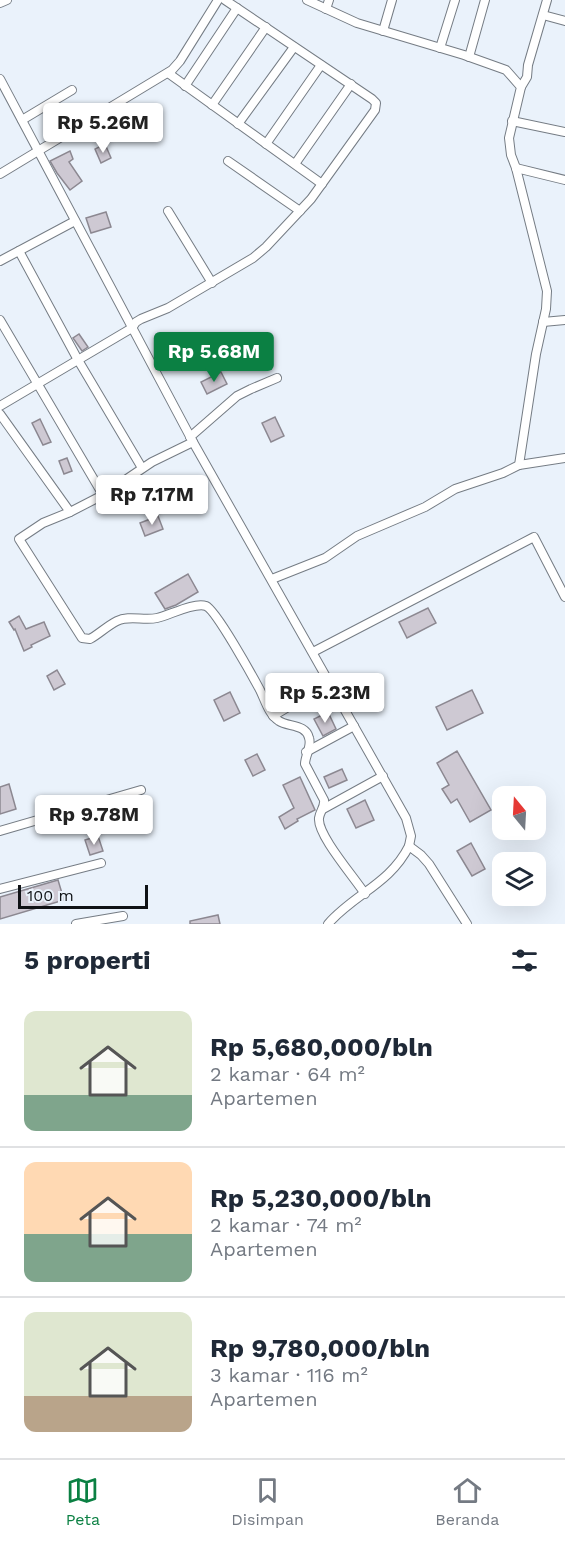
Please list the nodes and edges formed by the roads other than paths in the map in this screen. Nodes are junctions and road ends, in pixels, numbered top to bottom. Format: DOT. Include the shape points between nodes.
graph roads {
  1 [pos="7,0"];
  2 [pos="218,0"];
  3 [pos="225,0"];
  4 [pos="307,0"];
  5 [pos="329,0"];
  6 [pos="392,0"];
  7 [pos="455,0"];
  8 [pos="485,0"];
  9 [pos="547,0"];
  10 [pos="0,3"];
  11 [pos="237,8"];
  12 [pos="326,9"];
  13 [pos="543,15"];
  14 [pos="565,21"];
  15 [pos="266,27"];
  16 [pos="383,31"];
  17 [pos="294,46"];
  18 [pos="440,48"];
  19 [pos="469,57"];
  20 [pos="321,65"];
  21 [pos="168,73"];
  22 [pos="0,79"];
  23 [pos="351,84"];
  24 [pos="186,86"];
  25 [pos="520,87"];
  26 [pos="72,90"];
  27 [pos="212,105"];
  28 [pos="22,120"];
  29 [pos="512,121"];
  30 [pos="238,124"];
  31 [pos="565,130"];
  32 [pos="266,144"];
  33 [pos="39,152"];
  34 [pos="228,161"];
  35 [pos="295,164"];
  36 [pos="516,168"];
  37 [pos="0,174"];
  38 [pos="565,180"];
  39 [pos="322,184"];
  40 [pos="168,211"];
  41 [pos="300,211"];
  42 [pos="75,220"];
  43 [pos="20,251"];
  44 [pos="0,261"];
  45 [pos="212,282"];
  46 [pos="0,320"];
  47 [pos="565,320"];
  48 [pos="543,322"];
  49 [pos="132,328"];
  50 [pos="78,360"];
  51 [pos="277,378"];
  52 [pos="37,384"];
  53 [pos="0,406"];
  54 [pos="0,414"];
  55 [pos="191,439"];
  56 [pos="565,458"];
  57 [pos="519,465"];
  58 [pos="142,468"];
  59 [pos="103,495"];
  60 [pos="70,512"];
  61 [pos="272,579"];
  62 [pos="565,597"];
  63 [pos="313,652"];
  64 [pos="330,682"];
  65 [pos="273,716"];
  66 [pos="354,726"];
  67 [pos="306,752"];
  68 [pos="383,776"];
  69 [pos="141,790"];
  70 [pos="323,809"];
  71 [pos="0,831"];
  72 [pos="409,846"];
  73 [pos="101,863"];
  74 [pos="0,889"];
  75 [pos="365,894"];
  76 [pos="123,916"];
  77 [pos="76,924"];
  78 [pos="328,924"];
  79 [pos="467,924"];
  1 -- 10 [label="street"];
  2 -- 21 [label="street" via="180,61"];
  3 -- 11 [label="street"];
  4 -- 12 [label="street"];
  5 -- 12 [label="street"];
  6 -- 16 [label="street"];
  7 -- 18 [label="street"];
  8 -- 19 [label="street"];
  9 -- 13 [label="street"];
  11 -- 15 [label="street"];
  11 -- 24 [label="street"];
  12 -- 16 [label="street"];
  13 -- 14 [label="street"];
  13 -- 25 [label="street" via="527,77"];
  15 -- 17 [label="street"];
  15 -- 27 [label="street"];
  16 -- 18 [label="street"];
  17 -- 20 [label="street"];
  17 -- 30 [label="street"];
  18 -- 19 [label="street"];
  19 -- 25 [label="street" via="506,70"];
  20 -- 23 [label="street"];
  20 -- 32 [label="street"];
  21 -- 24 [label="street"];
  21 -- 33 [label="street"];
  22 -- 28 [label="street"];
  23 -- 35 [label="street"];
  23 -- 39 [label="street" via="375,101 376,107"];
  24 -- 27 [label="street"];
  25 -- 29 [label="street"];
  26 -- 28 [label="street"];
  27 -- 30 [label="street"];
  28 -- 33 [label="street"];
  29 -- 31 [label="street"];
  29 -- 36 [label="street" via="509,138"];
  30 -- 32 [label="street"];
  32 -- 35 [label="street"];
  33 -- 37 [label="street"];
  33 -- 42 [label="street"];
  34 -- 41 [label="street"];
  35 -- 39 [label="street"];
  36 -- 38 [label="street"];
  36 -- 48 [label="street" via="547,291"];
  39 -- 41 [label="street"];
  40 -- 45 [label="street"];
  41 -- 45 [label="street" via="253,258"];
  42 -- 43 [label="street"];
  42 -- 49 [label="street"];
  43 -- 44 [label="street"];
  43 -- 50 [label="street"];
  45 -- 49 [label="street" via="141,319"];
  46 -- 52 [label="street"];
  47 -- 48 [label="street"];
  48 -- 57 [label="street"];
  49 -- 50 [label="street"];
  49 -- 55 [label="street"];
  50 -- 52 [label="street"];
  50 -- 58 [label="street"];
  51 -- 55 [label="street" via="237,396"];
  52 -- 53 [label="street"];
  52 -- 59 [label="street"];
  54 -- 60 [label="street"];
  55 -- 58 [label="street"];
  55 -- 61 [label="street"];
  56 -- 57 [label="street"];
  57 -- 61 [label="street" via="455,489 425,507 357,536 325,558"];
  58 -- 59 [label="street"];
  59 -- 60 [label="street"];
  60 -- 65 [label="street" via="43,523 19,540 82,638 94,637 123,619 156,619 191,607 208,607 238,651"];
  61 -- 63 [label="street"];
  62 -- 63 [label="street" via="534,537"];
  63 -- 64 [label="street"];
  64 -- 65 [label="street"];
  64 -- 66 [label="street"];
  65 -- 67 [label="street" via="308,734"];
  66 -- 67 [label="street"];
  66 -- 68 [label="street"];
  67 -- 70 [label="street" via="306,768 323,795"];
  68 -- 70 [label="street"];
  68 -- 72 [label="street" via="406,818 411,836"];
  69 -- 71 [label="street"];
  70 -- 75 [label="street" via="320,826"];
  72 -- 75 [label="street" via="385,877"];
  72 -- 79 [label="street" via="429,864"];
  73 -- 74 [label="street"];
  75 -- 78 [label="street"];
  76 -- 77 [label="street"];
}
